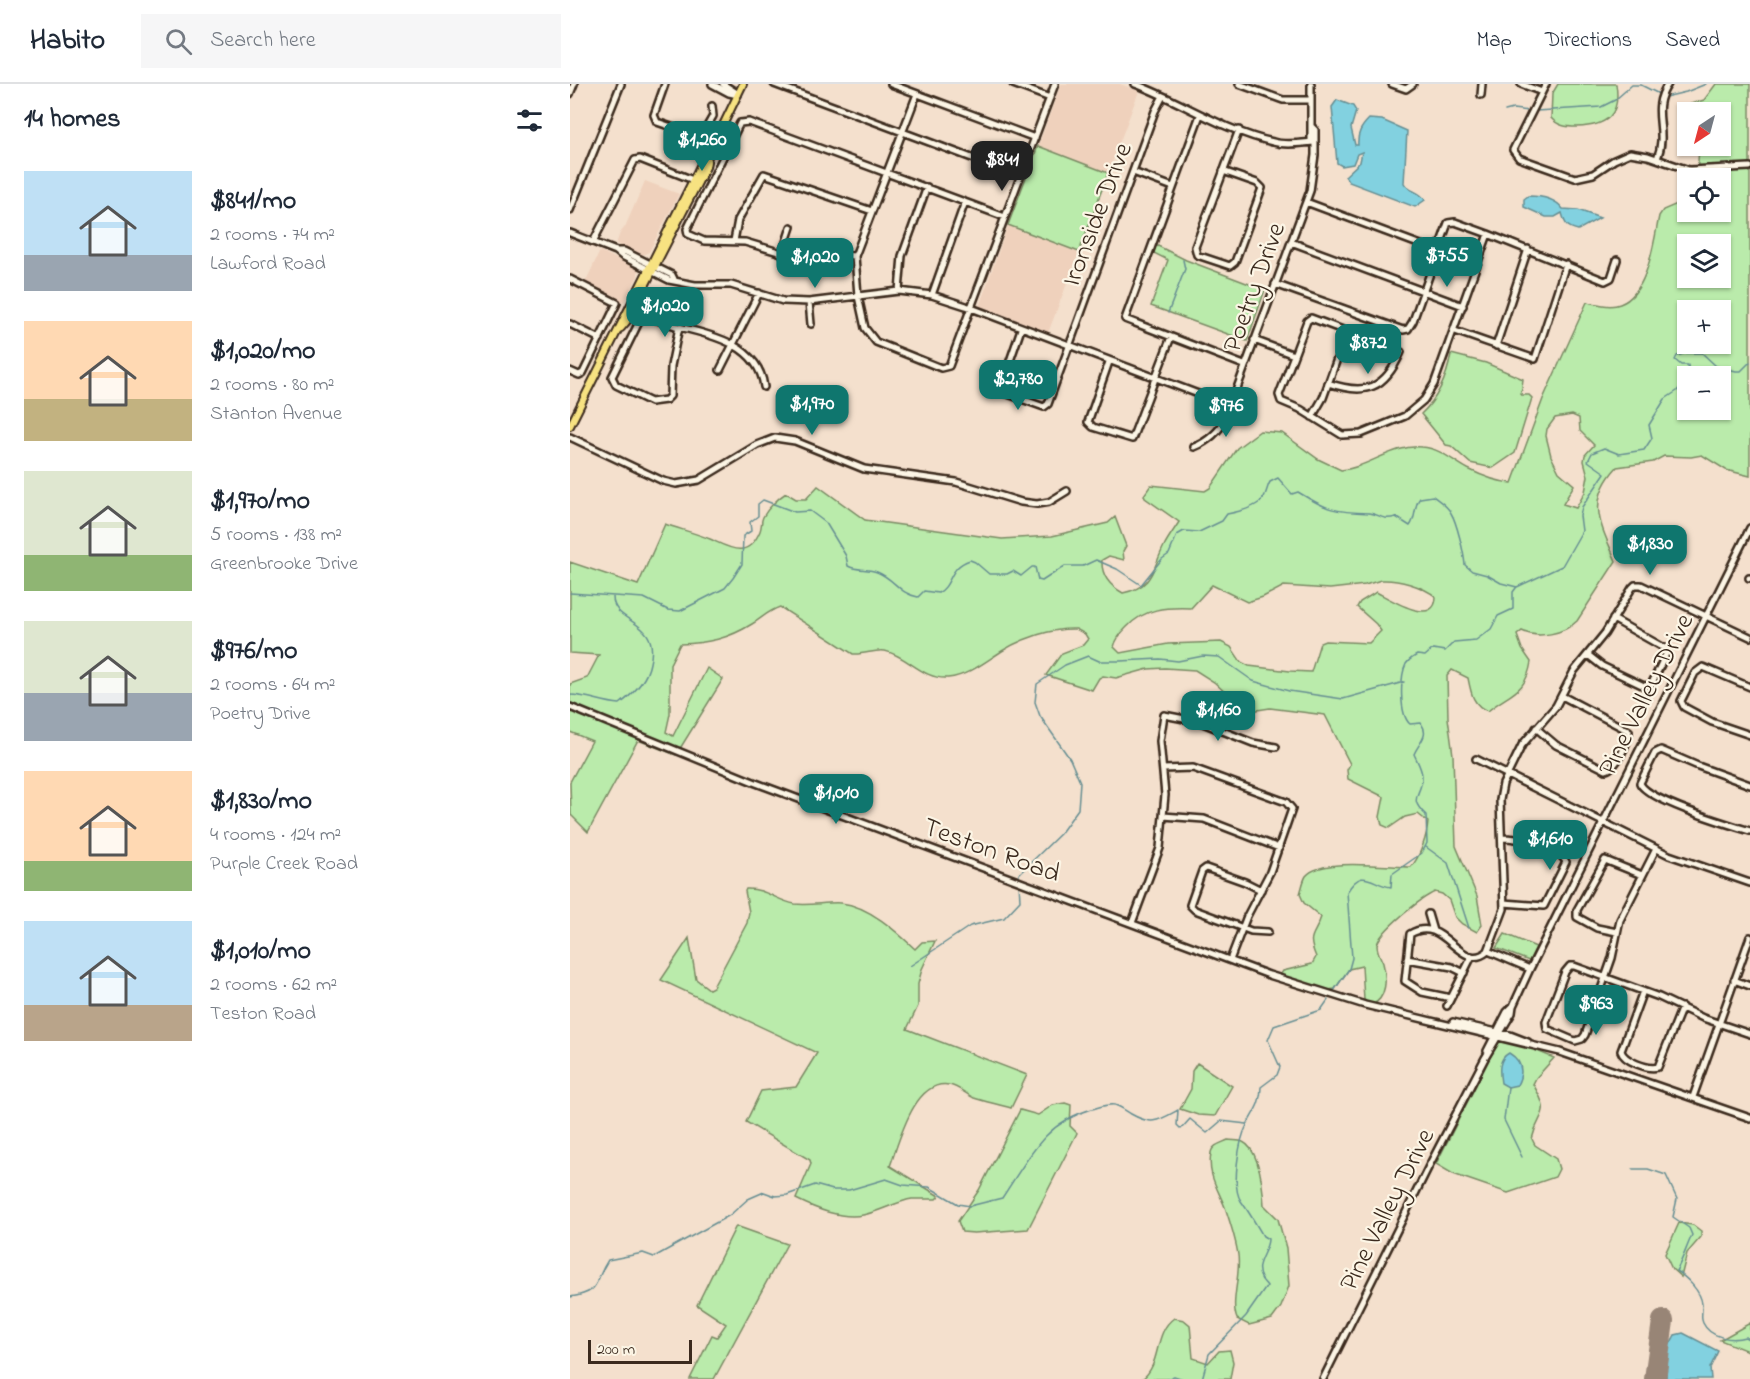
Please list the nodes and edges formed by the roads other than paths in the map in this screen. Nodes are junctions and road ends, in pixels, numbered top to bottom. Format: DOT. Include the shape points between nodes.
graph roads {
  1 [pos="574,84"];
  2 [pos="621,84"];
  3 [pos="665,84"];
  4 [pos="712,84"];
  5 [pos="723,84"];
  6 [pos="743,84"];
  7 [pos="774,84"];
  8 [pos="891,84"];
  9 [pos="1013,84"];
  10 [pos="1055,84"];
  11 [pos="1135,84"];
  12 [pos="1239,84"];
  13 [pos="1311,84"];
  14 [pos="1392,84"];
  15 [pos="1413,84"];
  16 [pos="1482,84"];
  17 [pos="1521,84"];
  18 [pos="1546,84"];
  19 [pos="1668,84"];
  20 [pos="1542,92"];
  21 [pos="570,94"];
  22 [pos="738,94"];
  23 [pos="917,94"];
  24 [pos="1481,95"];
  25 [pos="1163,96"];
  26 [pos="1050,98"];
  27 [pos="1311,100"];
  28 [pos="712,106"];
  29 [pos="1200,115"];
  30 [pos="1239,130"];
  31 [pos="903,132"];
  32 [pos="1035,138"];
  33 [pos="1313,143"];
  34 [pos="708,156"];
  35 [pos="1657,159"];
  36 [pos="1750,167"];
  37 [pos="1223,171"];
  38 [pos="1133,172"];
  39 [pos="886,173"];
  40 [pos="1020,176"];
  41 [pos="693,180"];
  42 [pos="927,187"];
  43 [pos="1173,187"];
  44 [pos="965,202"];
  45 [pos="1306,202"];
  46 [pos="570,210"];
  47 [pos="872,211"];
  48 [pos="1005,217"];
  49 [pos="791,227"];
  50 [pos="570,233"];
  51 [pos="1488,234"];
  52 [pos="734,241"];
  53 [pos="593,242"];
  54 [pos="1291,242"];
  55 [pos="1528,249"];
  56 [pos="1437,250"];
  57 [pos="782,254"];
  58 [pos="855,256"];
  59 [pos="1617,260"];
  60 [pos="1566,264"];
  61 [pos="651,268"];
  62 [pos="570,279"];
  63 [pos="1275,284"];
  64 [pos="899,291"];
  65 [pos="759,292"];
  66 [pos="1423,292"];
  67 [pos="932,295"];
  68 [pos="858,296"];
  69 [pos="808,302"];
  70 [pos="1463,306"];
  71 [pos="971,310"];
  72 [pos="570,324"];
  73 [pos="810,324"];
  74 [pos="679,327"];
  75 [pos="1021,329"];
  76 [pos="1347,331"];
  77 [pos="1455,331"];
  78 [pos="1171,337"];
  79 [pos="600,339"];
  80 [pos="1254,340"];
  81 [pos="733,346"];
  82 [pos="1068,346"];
  83 [pos="1496,346"];
  84 [pos="1294,355"];
  85 [pos="1109,362"];
  86 [pos="1245,365"];
  87 [pos="720,370"];
  88 [pos="570,371"];
  89 [pos="1156,379"];
  90 [pos="1328,383"];
  91 [pos="764,387"];
  92 [pos="1230,406"];
  93 [pos="1312,417"];
  94 [pos="570,426"];
  95 [pos="570,437"];
  96 [pos="1194,447"];
  97 [pos="1067,491"];
  98 [pos="1750,528"];
  99 [pos="1706,616"];
  100 [pos="1613,619"];
  101 [pos="1750,638"];
  102 [pos="1588,655"];
  103 [pos="1750,687"];
  104 [pos="1562,696"];
  105 [pos="570,707"];
  106 [pos="1536,728"];
  107 [pos="1750,735"];
  108 [pos="1276,747"];
  109 [pos="1476,759"];
  110 [pos="1163,769"];
  111 [pos="1507,775"];
  112 [pos="1750,785"];
  113 [pos="1163,816"];
  114 [pos="1603,822"];
  115 [pos="1750,831"];
  116 [pos="1502,838"];
  117 [pos="1280,848"];
  118 [pos="1656,849"];
  119 [pos="1642,875"];
  120 [pos="1750,884"];
  121 [pos="1261,890"];
  122 [pos="1504,903"];
  123 [pos="1428,914"];
  124 [pos="1132,923"];
  125 [pos="1242,927"];
  126 [pos="1433,931"];
  127 [pos="1268,932"];
  128 [pos="1617,932"];
  129 [pos="1750,937"];
  130 [pos="1488,951"];
  131 [pos="1472,956"];
  132 [pos="1407,959"];
  133 [pos="1230,960"];
  134 [pos="1530,969"];
  135 [pos="1464,973"];
  136 [pos="1605,978"];
  137 [pos="1734,980"];
  138 [pos="1750,986"];
  139 [pos="1642,991"];
  140 [pos="1451,998"];
  141 [pos="1447,1006"];
  142 [pos="1682,1007"];
  143 [pos="1719,1023"];
  144 [pos="1498,1034"];
  145 [pos="1750,1034"];
  146 [pos="1693,1097"];
  147 [pos="1750,1118"];
  148 [pos="1323,1379"];
  1 -- 21 [label="street"];
  2 -- 46 [label="street"];
  3 -- 28 [label="street" via="654,115 657,122 701,137 713,116"];
  4 -- 22 [label="street"];
  5 -- 22 [label="street"];
  6 -- 22 [label="main road"];
  7 -- 31 [label="street"];
  8 -- 23 [label="street"];
  9 -- 26 [label="street"];
  10 -- 26 [label="street"];
  11 -- 25 [label="street"];
  12 -- 27 [label="street" via="1283,100"];
  13 -- 27 [label="street, Poetry Drive"];
  14 -- 15 [label="street" via="1406,89"];
  16 -- 24 [label="street"];
  17 -- 20 [label="street"];
  18 -- 20 [label="street"];
  19 -- 35 [label="street" via="1659,102 1662,142"];
  20 -- 35 [label="street" via="1513,150 1519,158 1575,178 1593,174 1630,153"];
  22 -- 34 [label="main road"];
  23 -- 31 [label="street"];
  23 -- 32 [label="street"];
  25 -- 29 [label="street"];
  25 -- 38 [label="street, Ironside Drive"];
  26 -- 32 [label="street"];
  27 -- 33 [label="street, Poetry Drive"];
  29 -- 30 [label="street"];
  29 -- 43 [label="street"];
  30 -- 33 [label="street" via="1274,143"];
  30 -- 37 [label="street"];
  31 -- 39 [label="street"];
  31 -- 40 [label="street"];
  32 -- 40 [label="street"];
  33 -- 45 [label="street, Poetry Drive" via="1313,174"];
  34 -- 41 [label="main road"];
  34 -- 61 [label="main road" via="706,167"];
  35 -- 36 [label="street" via="1689,170"];
  37 -- 37 [label="street" via="1195,251 1230,267 1262,188"];
  38 -- 43 [label="street"];
  38 -- 82 [label="street, Ironside Drive"];
  39 -- 42 [label="street"];
  39 -- 47 [label="street"];
  39 -- 52 [label="street" via="749,122 740,123 687,229 691,237 704,241"];
  40 -- 48 [label="street"];
  41 -- 53 [label="street" via="635,160"];
  41 -- 61 [label="main road"];
  42 -- 44 [label="street"];
  42 -- 64 [label="street" via="902,256"];
  43 -- 78 [label="street" via="1125,315 1128,321"];
  44 -- 48 [label="street"];
  44 -- 67 [label="street"];
  45 -- 54 [label="street, Poetry Drive"];
  45 -- 56 [label="street"];
  47 -- 52 [label="street" via="764,174 738,220"];
  47 -- 58 [label="street"];
  48 -- 71 [label="street"];
  49 -- 57 [label="street"];
  50 -- 53 [label="street"];
  51 -- 55 [label="street"];
  51 -- 56 [label="street" via="1448,223"];
  51 -- 70 [label="street"];
  52 -- 57 [label="street"];
  53 -- 61 [label="street" via="624,251"];
  54 -- 63 [label="street, Poetry Drive"];
  54 -- 66 [label="street"];
  55 -- 60 [label="street"];
  55 -- 83 [label="street"];
  56 -- 66 [label="street"];
  57 -- 58 [label="street" via="802,259"];
  58 -- 68 [label="street"];
  59 -- 60 [label="street" via="1611,278 1606,281"];
  60 -- 83 [label="street" via="1535,359"];
  61 -- 65 [label="street" via="669,280 731,285"];
  61 -- 94 [label="main road"];
  62 -- 79 [label="street" via="617,303"];
  63 -- 66 [label="street" via="1403,330 1413,321"];
  63 -- 80 [label="street, Poetry Drive"];
  64 -- 67 [label="street"];
  64 -- 68 [label="street"];
  65 -- 69 [label="street" via="783,301"];
  65 -- 81 [label="street"];
  66 -- 70 [label="street"];
  67 -- 71 [label="street"];
  68 -- 69 [label="street"];
  68 -- 71 [label="street" via="865,328 876,342 941,368 949,366"];
  69 -- 73 [label="street"];
  70 -- 77 [label="street"];
  71 -- 75 [label="street"];
  72 -- 79 [label="street"];
  74 -- 74 [label="street" via="670,396 666,400 651,402 616,385 612,377 640,320 648,316"];
  74 -- 81 [label="street" via="710,334"];
  75 -- 82 [label="street"];
  75 -- 82 [label="street, Ironside Drive" via="1001,387 1006,395 1046,406"];
  76 -- 84 [label="street" via="1311,318"];
  76 -- 90 [label="street"];
  76 -- 90 [label="street" via="1401,352 1383,382 1348,390"];
  77 -- 83 [label="street"];
  77 -- 93 [label="street" via="1434,384 1424,400 1405,416 1361,434 1342,435"];
  78 -- 86 [label="street"];
  78 -- 89 [label="street"];
  79 -- 88 [label="street" via="583,373"];
  80 -- 84 [label="street"];
  80 -- 86 [label="street, Poetry Drive"];
  81 -- 87 [label="street"];
  81 -- 91 [label="street" via="755,361"];
  82 -- 85 [label="street"];
  84 -- 93 [label="street" via="1281,401"];
  85 -- 89 [label="street"];
  85 -- 89 [label="street" via="1088,422 1093,427 1132,439"];
  86 -- 92 [label="street, Poetry Drive"];
  89 -- 92 [label="street"];
  90 -- 93 [label="street"];
  92 -- 96 [label="street, Poetry Drive" via="1219,428"];
  95 -- 97 [label="street" via="676,484 699,480 775,438 795,441 864,469 956,482 1021,502 1050,502"];
  98 -- 99 [label="street, Pine Valley Drive"];
  99 -- 100 [label="street" via="1638,584"];
  99 -- 101 [label="street"];
  99 -- 114 [label="street, Pine Valley Drive"];
  100 -- 102 [label="street"];
  100 -- 102 [label="street" via="1668,650 1652,685 1644,686"];
  102 -- 104 [label="street"];
  103 -- 107 [label="street" via="1703,668 1695,673 1681,704 1709,720"];
  104 -- 106 [label="street"];
  104 -- 106 [label="street" via="1629,731 1614,766 1606,770 1559,747"];
  105 -- 124 [label="street, Teston Road" via="756,783"];
  106 -- 111 [label="street"];
  108 -- 110 [label="street" via="1200,722 1164,715 1160,741"];
  109 -- 111 [label="street"];
  110 -- 113 [label="street"];
  110 -- 117 [label="street" via="1193,768 1289,804 1292,812"];
  111 -- 114 [label="street"];
  111 -- 116 [label="street" via="1500,797"];
  112 -- 115 [label="street" via="1660,750 1640,783 1643,789 1673,804"];
  113 -- 117 [label="street" via="1204,819"];
  113 -- 124 [label="street" via="1159,853"];
  114 -- 118 [label="street"];
  114 -- 134 [label="street, Pine Valley Drive"];
  116 -- 122 [label="street"];
  116 -- 122 [label="street" via="1531,841 1564,858 1566,864 1544,906"];
  117 -- 121 [label="street"];
  118 -- 119 [label="street"];
  118 -- 120 [label="street"];
  119 -- 128 [label="street"];
  119 -- 128 [label="street" via="1605,860 1577,910 1577,917 1590,925"];
  121 -- 125 [label="street"];
  121 -- 125 [label="street" via="1209,868 1202,871 1191,907"];
  122 -- 130 [label="street"];
  123 -- 126 [label="street"];
  124 -- 133 [label="street, Teston Road"];
  125 -- 127 [label="street" via="1255,933"];
  125 -- 133 [label="street"];
  126 -- 131 [label="street"];
  126 -- 132 [label="street" via="1410,934"];
  128 -- 136 [label="street"];
  129 -- 137 [label="street"];
  130 -- 131 [label="street"];
  130 -- 134 [label="street"];
  131 -- 135 [label="street"];
  132 -- 135 [label="street"];
  132 -- 140 [label="street" via="1406,982 1424,992"];
  133 -- 144 [label="street, Teston Road" via="1354,1002"];
  134 -- 144 [label="street, Pine Valley Drive"];
  135 -- 140 [label="street"];
  136 -- 136 [label="street" via="1568,967 1546,1022 1547,1029 1575,1041 1582,1038"];
  136 -- 139 [label="street"];
  137 -- 138 [label="street"];
  137 -- 143 [label="street"];
  139 -- 142 [label="street"];
  139 -- 142 [label="street" via="1621,1051 1626,1058 1653,1069 1658,1067"];
  140 -- 141 [label="street"];
  142 -- 143 [label="street"];
  143 -- 145 [label="street"];
  143 -- 146 [label="street"];
  144 -- 146 [label="street, Teston Road" via="1516,1036"];
  144 -- 148 [label="street, Pine Valley Drive"];
  146 -- 147 [label="street, Teston Road"];
}
